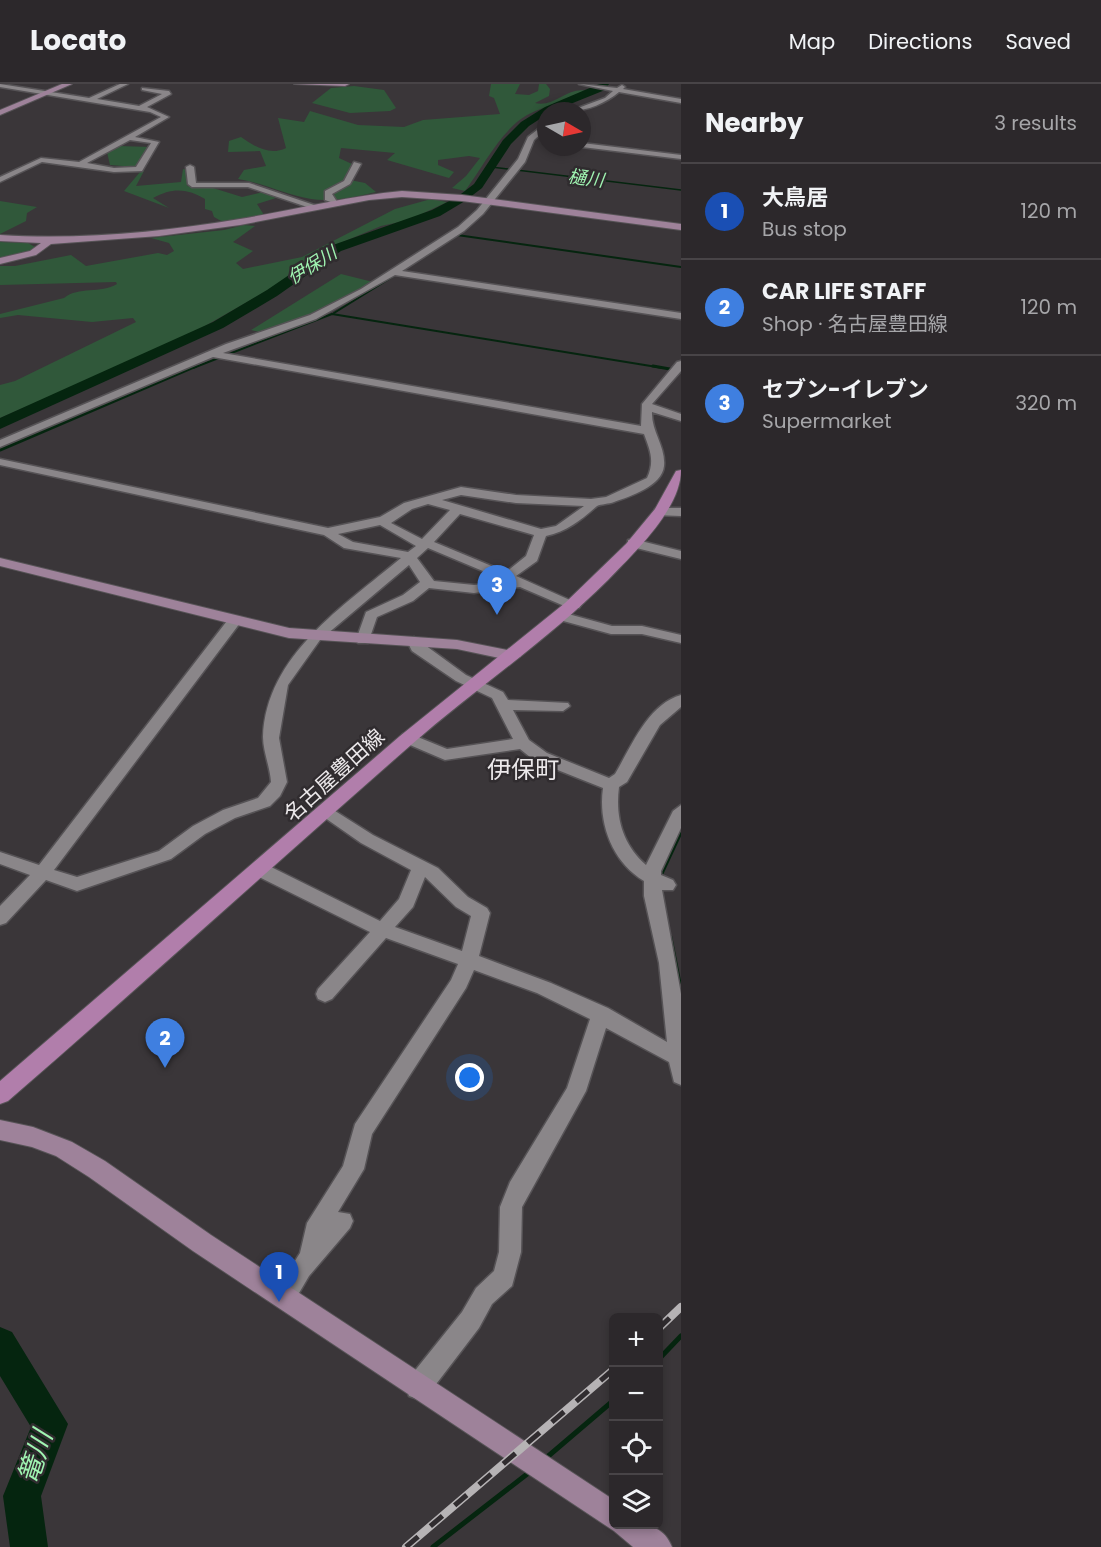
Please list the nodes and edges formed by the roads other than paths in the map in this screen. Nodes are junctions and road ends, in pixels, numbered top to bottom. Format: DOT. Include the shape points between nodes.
graph roads {
  1 [pos="60,84"];
  2 [pos="68,84"];
  3 [pos="125,84"];
  4 [pos="154,84"];
  5 [pos="298,84"];
  6 [pos="345,84"];
  7 [pos="583,84"];
  8 [pos="0,85"];
  9 [pos="13,85"];
  10 [pos="620,88"];
  11 [pos="144,89"];
  12 [pos="0,91"];
  13 [pos="45,92"];
  14 [pos="134,94"];
  15 [pos="124,99"];
  16 [pos="90,100"];
  17 [pos="591,102"];
  18 [pos="681,102"];
  19 [pos="114,104"];
  20 [pos="140,108"];
  21 [pos="0,112"];
  22 [pos="537,133"];
  23 [pos="131,138"];
  24 [pos="531,139"];
  25 [pos="537,140"];
  26 [pos="591,146"];
  27 [pos="681,157"];
  28 [pos="80,164"];
  29 [pos="357,164"];
  30 [pos="189,167"];
  31 [pos="0,180"];
  32 [pos="488,201"];
  33 [pos="336,203"];
  34 [pos="316,207"];
  35 [pos="681,227"];
  36 [pos="0,238"];
  37 [pos="48,241"];
  38 [pos="0,261"];
  39 [pos="394,272"];
  40 [pos="681,316"];
  41 [pos="219,355"];
  42 [pos="677,368"];
  43 [pos="646,407"];
  44 [pos="681,418"];
  45 [pos="648,431"];
  46 [pos="0,444"];
  47 [pos="0,462"];
  48 [pos="652,480"];
  49 [pos="677,480"];
  50 [pos="427,500"];
  51 [pos="591,503"];
  52 [pos="458,509"];
  53 [pos="659,512"];
  54 [pos="681,512"];
  55 [pos="384,520"];
  56 [pos="328,532"];
  57 [pos="541,532"];
  58 [pos="633,543"];
  59 [pos="425,544"];
  60 [pos="681,555"];
  61 [pos="408,557"];
  62 [pos="0,562"];
  63 [pos="508,576"];
  64 [pos="427,582"];
  65 [pos="520,583"];
  66 [pos="568,611"];
  67 [pos="236,620"];
  68 [pos="315,637"];
  69 [pos="681,639"];
  70 [pos="363,640"];
  71 [pos="414,641"];
  72 [pos="513,656"];
  73 [pos="475,686"];
  74 [pos="681,700"];
  75 [pos="503,705"];
  76 [pos="563,706"];
  77 [pos="408,738"];
  78 [pos="523,743"];
  79 [pos="611,785"];
  80 [pos="681,811"];
  81 [pos="326,813"];
  82 [pos="0,858"];
  83 [pos="420,868"];
  84 [pos="261,870"];
  85 [pos="43,872"];
  86 [pos="659,883"];
  87 [pos="0,918"];
  88 [pos="382,927"];
  89 [pos="469,959"];
  90 [pos="325,994"];
  91 [pos="601,1014"];
  92 [pos="680,1067"];
  93 [pos="0,1094"];
  94 [pos="0,1131"];
  95 [pos="342,1221"];
  96 [pos="310,1257"];
  97 [pos="284,1297"];
  98 [pos="417,1387"];
  99 [pos="609,1514"];
  100 [pos="632,1529"];
  101 [pos="658,1547"];
  1 -- 13 [label="street"];
  2 -- 13 [label="street"];
  3 -- 16 [label="street"];
  4 -- 11 [label="street"];
  5 -- 6 [label="street"];
  7 -- 10 [label="street"];
  8 -- 9 [label="street"];
  9 -- 12 [label="street"];
  9 -- 13 [label="street"];
  10 -- 17 [label="street"];
  10 -- 18 [label="street"];
  11 -- 14 [label="street"];
  11 -- 20 [label="street" via="169,93"];
  13 -- 16 [label="street"];
  13 -- 21 [label="street"];
  15 -- 19 [label="street"];
  16 -- 19 [label="street"];
  19 -- 20 [label="street"];
  20 -- 23 [label="street" via="166,118"];
  22 -- 24 [label="street"];
  23 -- 28 [label="street"];
  23 -- 28 [label="street" via="155,142 139,169 114,170"];
  24 -- 25 [label="street"];
  24 -- 32 [label="street" via="514,170"];
  26 -- 27 [label="street"];
  28 -- 31 [label="street" via="41,160"];
  29 -- 33 [label="street" via="347,182 328,193 328,198"];
  30 -- 34 [label="street" via="195,185 249,184"];
  32 -- 33 [label="street" via="392,194"];
  32 -- 35 [label="street"];
  32 -- 39 [label="street" via="461,229"];
  33 -- 34 [label="street"];
  34 -- 37 [label="street" via="198,228"];
  36 -- 37 [label="street"];
  37 -- 38 [label="street" via="43,249"];
  39 -- 40 [label="street"];
  39 -- 41 [label="street" via="334,308"];
  41 -- 45 [label="street"];
  41 -- 46 [label="street"];
  42 -- 43 [label="street"];
  43 -- 44 [label="street"];
  43 -- 45 [label="street"];
  45 -- 48 [label="street" via="657,452 658,467"];
  47 -- 56 [label="street"];
  48 -- 49 [label="street"];
  48 -- 51 [label="street" via="609,500"];
  49 -- 53 [label="main road, 名古屋豊田線"];
  50 -- 51 [label="street" via="461,491"];
  50 -- 52 [label="street"];
  50 -- 55 [label="street"];
  51 -- 57 [label="street" via="591,507 560,529"];
  52 -- 57 [label="street"];
  52 -- 59 [label="street"];
  53 -- 54 [label="street"];
  53 -- 58 [label="main road, 名古屋豊田線"];
  55 -- 56 [label="street"];
  55 -- 59 [label="street" via="386,525"];
  56 -- 61 [label="street" via="359,549"];
  57 -- 63 [label="street" via="532,558"];
  58 -- 60 [label="street"];
  58 -- 66 [label="main road, 名古屋豊田線"];
  59 -- 61 [label="street"];
  59 -- 63 [label="street"];
  61 -- 64 [label="street"];
  61 -- 68 [label="street"];
  62 -- 67 [label="street"];
  63 -- 65 [label="street"];
  64 -- 65 [label="street" via="449,589 500,589"];
  64 -- 70 [label="street" via="415,594 370,615"];
  65 -- 66 [label="street"];
  66 -- 69 [label="street" via="611,630 642,630"];
  66 -- 72 [label="main road, 名古屋豊田線"];
  67 -- 68 [label="street"];
  67 -- 85 [label="street"];
  68 -- 70 [label="street"];
  68 -- 85 [label="street" via="281,685 271,738 279,782 264,802 229,814 189,835 165,855 77,884"];
  70 -- 71 [label="street"];
  71 -- 72 [label="street" via="469,644"];
  71 -- 73 [label="street" via="417,648"];
  72 -- 73 [label="main road, 名古屋豊田線"];
  73 -- 75 [label="street" via="498,695"];
  73 -- 77 [label="main road, 名古屋豊田線"];
  74 -- 79 [label="street" via="657,718 621,778"];
  75 -- 76 [label="street"];
  75 -- 78 [label="street"];
  77 -- 78 [label="street" via="445,755"];
  77 -- 81 [label="main road, 名古屋豊田線"];
  78 -- 79 [label="street" via="541,757"];
  79 -- 86 [label="street" via="609,810 621,847"];
  80 -- 86 [label="street" via="652,872"];
  81 -- 83 [label="street"];
  81 -- 84 [label="main road, 名古屋豊田線"];
  82 -- 85 [label="street"];
  83 -- 88 [label="street" via="407,902"];
  83 -- 89 [label="street" via="432,873 462,902 482,913"];
  84 -- 88 [label="street"];
  84 -- 93 [label="main road, 名古屋豊田線"];
  85 -- 87 [label="street"];
  86 -- 92 [label="street" via="653,896 668,963"];
  88 -- 89 [label="street"];
  88 -- 90 [label="street"];
  89 -- 91 [label="street"];
  89 -- 96 [label="street" via="459,983 363,1131 353,1169 315,1230"];
  91 -- 92 [label="street"];
  91 -- 98 [label="street" via="576,1091 518,1189 511,1208 510,1252 504,1278 487,1290 471,1320"];
  94 -- 97 [label="street" via="33,1137 74,1154"];
  95 -- 96 [label="street"];
  96 -- 97 [label="street"];
  97 -- 98 [label="street"];
  98 -- 99 [label="street"];
  100 -- 101 [label="street"];
}
